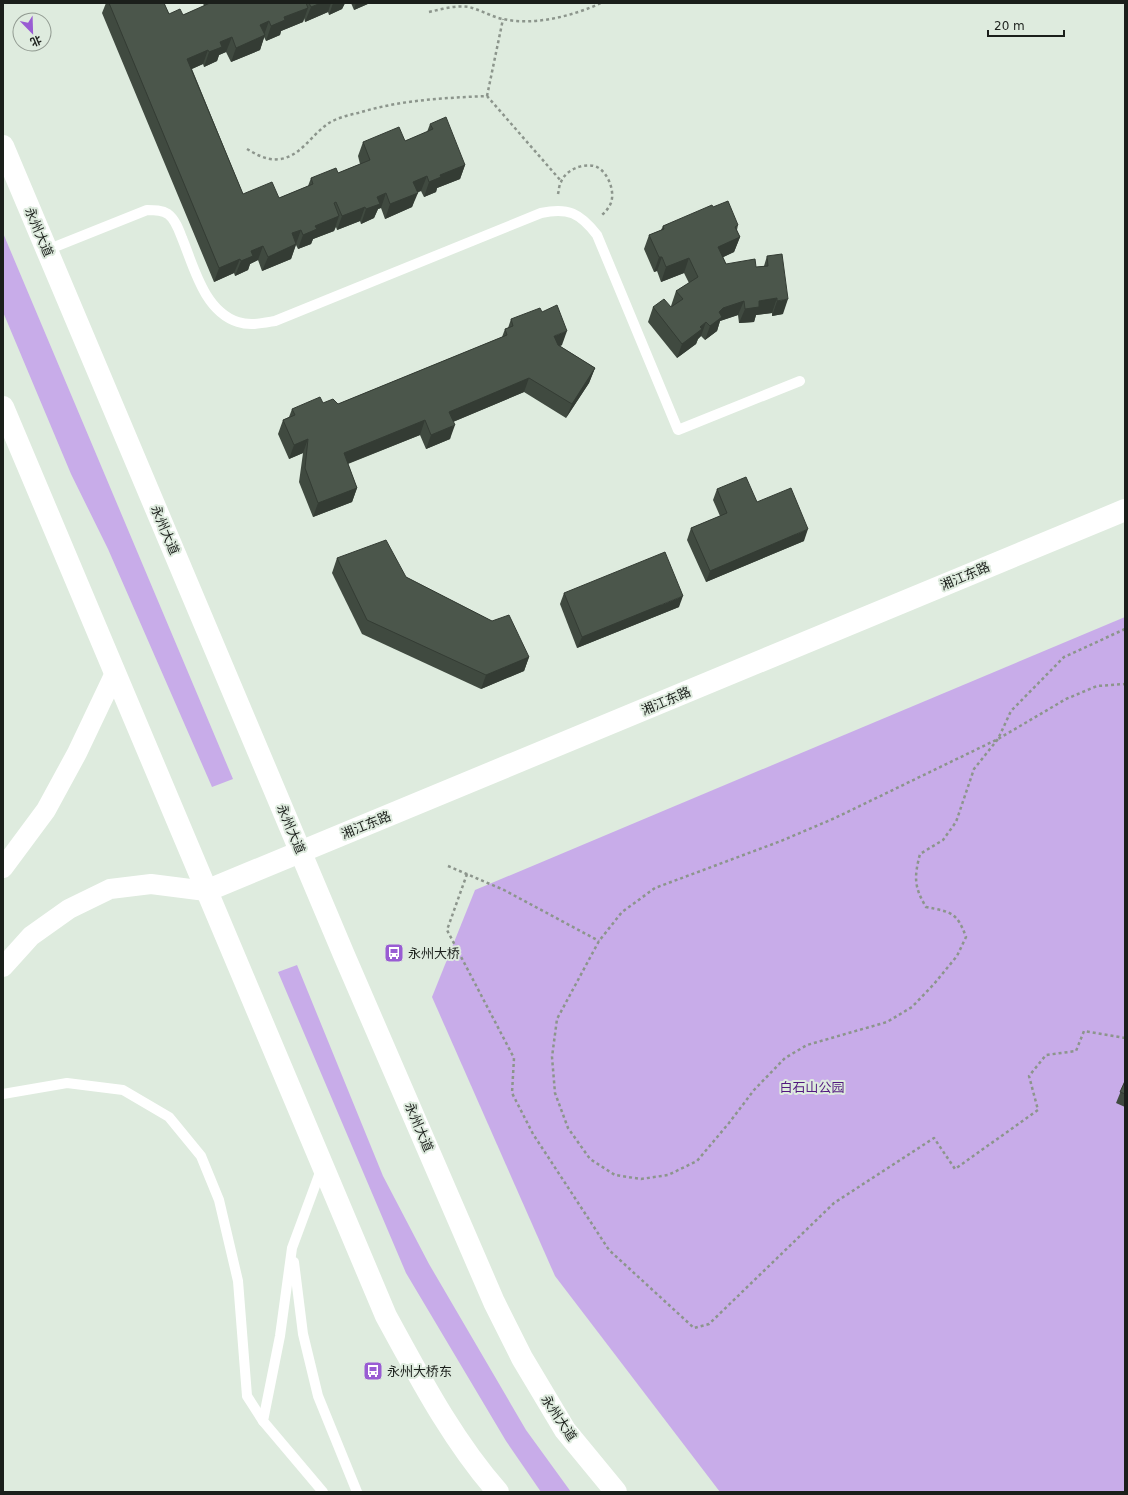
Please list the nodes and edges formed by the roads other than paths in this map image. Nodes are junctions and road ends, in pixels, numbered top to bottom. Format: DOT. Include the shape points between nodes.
graph roads {
  1 [pos="3,146"];
  2 [pos="47,250"];
  3 [pos="800,381"];
  4 [pos="3,408"];
  5 [pos="1125,510"];
  6 [pos="115,673"];
  7 [pos="301,851"];
  8 [pos="3,868"];
  9 [pos="206,891"];
  10 [pos="3,968"];
  11 [pos="3,1094"];
  12 [pos="322,1165"];
  13 [pos="292,1248"];
  14 [pos="263,1421"];
  15 [pos="323,1492"];
  16 [pos="357,1492"];
  17 [pos="498,1492"];
  18 [pos="616,1492"];
  1 -- 2 [label="main road, 永州大道"];
  2 -- 3 [label="lane" via="147,210 158,210 169,214 176,225 212,304 224,315 239,322 256,324 275,321 541,213 562,211 579,216 597,235 678,430"];
  2 -- 7 [label="main road, 永州大道"];
  4 -- 6 [label="main road"];
  5 -- 7 [label="main road, 湘江东路"];
  6 -- 8 [label="street" via="77,754 46,810"];
  6 -- 9 [label="main road"];
  7 -- 9 [label="main road, 湘江东路"];
  7 -- 18 [label="main road, 永州大道" via="494,1302 522,1358 565,1430"];
  9 -- 10 [label="street" via="151,884 110,889 69,909 31,936"];
  9 -- 12 [label="main road"];
  11 -- 14 [label="lane" via="67,1083 123,1090 169,1116 201,1156 219,1200 238,1281 247,1396"];
  12 -- 13 [label="lane"];
  12 -- 17 [label="main road" via="386,1316 427,1390 482,1474"];
  13 -- 14 [label="lane" via="280,1336"];
  13 -- 16 [label="lane" via="303,1334 318,1396"];
  14 -- 15 [label="lane"];
}
